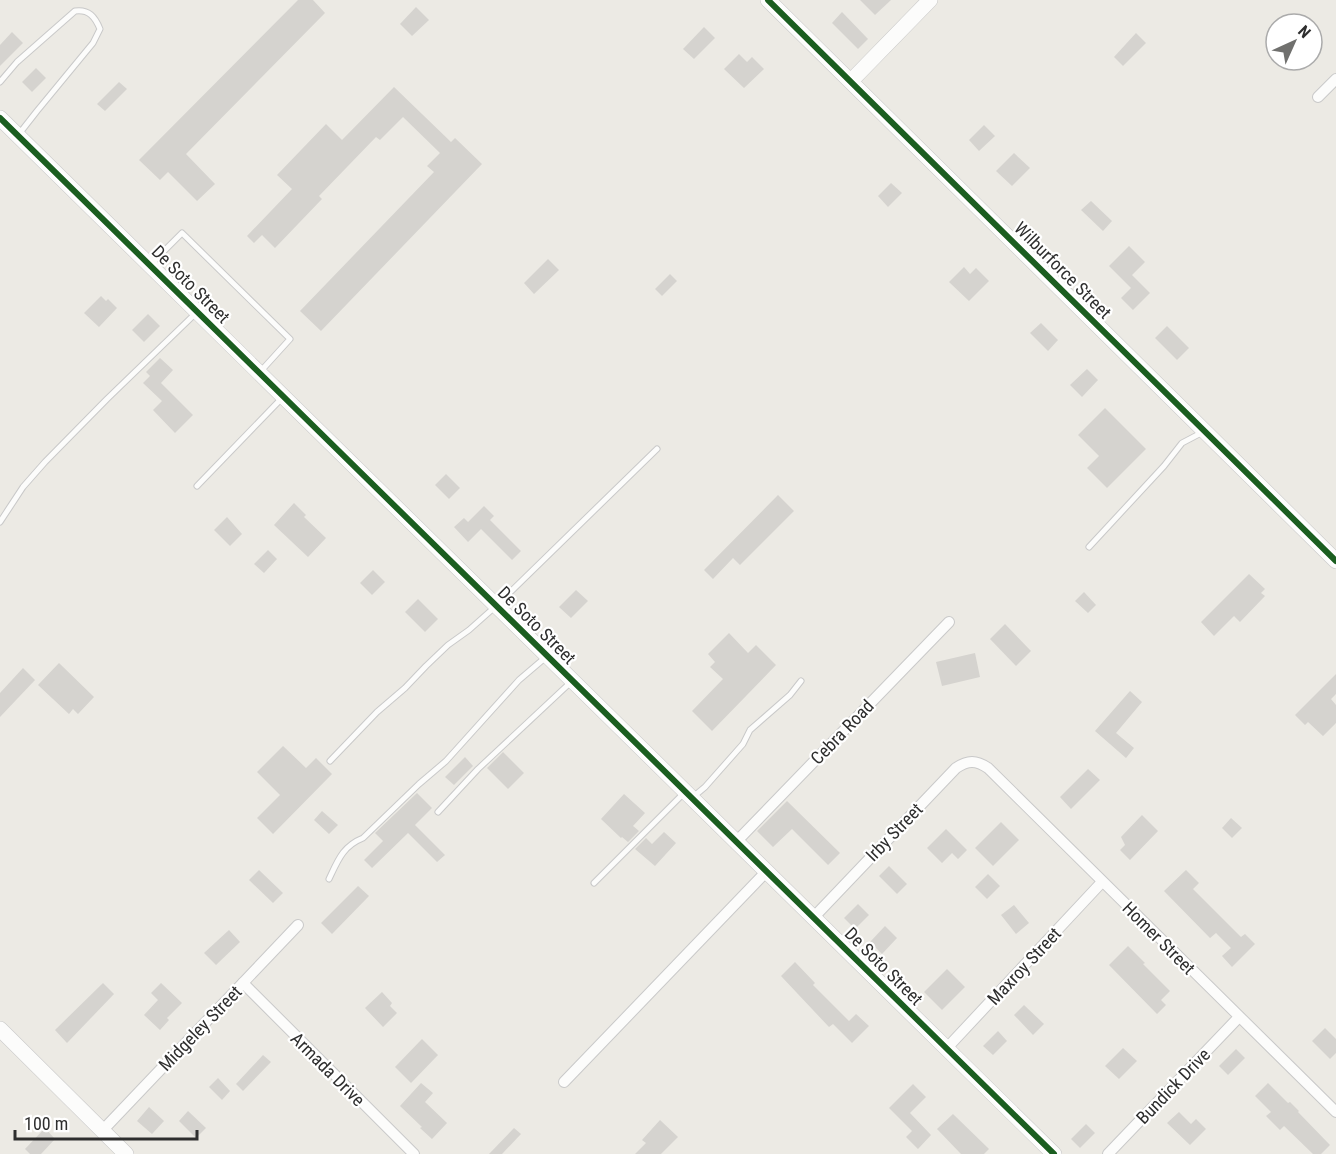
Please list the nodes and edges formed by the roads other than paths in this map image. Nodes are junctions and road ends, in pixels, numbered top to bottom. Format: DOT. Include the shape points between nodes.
graph roads {
  1 [pos="768,0"];
  2 [pos="930,0"];
  3 [pos="1336,79"];
  4 [pos="851,81"];
  5 [pos="0,82"];
  6 [pos="1318,97"];
  7 [pos="0,117"];
  8 [pos="18,135"];
  9 [pos="150,265"];
  10 [pos="197,311"];
  11 [pos="259,373"];
  12 [pos="284,397"];
  13 [pos="1204,431"];
  14 [pos="657,449"];
  15 [pos="197,486"];
  16 [pos="0,522"];
  17 [pos="1089,548"];
  18 [pos="1336,561"];
  19 [pos="496,606"];
  20 [pos="949,622"];
  21 [pos="548,657"];
  22 [pos="572,681"];
  23 [pos="801,681"];
  24 [pos="330,761"];
  25 [pos="982,764"];
  26 [pos="688,795"];
  27 [pos="438,812"];
  28 [pos="736,842"];
  29 [pos="766,872"];
  30 [pos="329,879"];
  31 [pos="1102,882"];
  32 [pos="594,883"];
  33 [pos="813,918"];
  34 [pos="298,925"];
  35 [pos="243,983"];
  36 [pos="1239,1017"];
  37 [pos="0,1029"];
  38 [pos="946,1049"];
  39 [pos="564,1082"];
  40 [pos="1336,1112"];
  41 [pos="102,1131"];
  42 [pos="126,1154"];
  43 [pos="414,1154"];
  44 [pos="1054,1154"];
  45 [pos="1108,1154"];
  1 -- 4 [label="street, Wilburforce Street"];
  2 -- 4 [label="street"];
  3 -- 6 [label="street"];
  4 -- 13 [label="street, Wilburforce Street"];
  5 -- 8 [label="lane" via="75,11 83,10 94,16 100,29 93,43"];
  7 -- 8 [label="street, De Soto Street"];
  8 -- 9 [label="street, De Soto Street"];
  9 -- 10 [label="street, De Soto Street"];
  9 -- 11 [label="lane" via="182,233 282,331 290,339"];
  10 -- 11 [label="street, De Soto Street"];
  10 -- 16 [label="lane" via="45,462"];
  11 -- 12 [label="street, De Soto Street"];
  12 -- 15 [label="lane"];
  12 -- 19 [label="street, De Soto Street"];
  13 -- 17 [label="lane" via="1182,442"];
  13 -- 18 [label="street, Wilburforce Street"];
  14 -- 19 [label="lane"];
  19 -- 21 [label="street, De Soto Street"];
  19 -- 24 [label="lane" via="448,645"];
  20 -- 28 [label="street, Cebra Road"];
  21 -- 22 [label="street, De Soto Street"];
  21 -- 30 [label="lane" via="519,680 446,761 363,838 342,852"];
  22 -- 26 [label="street, De Soto Street"];
  22 -- 27 [label="lane"];
  23 -- 26 [label="lane" via="750,729 743,744 705,787"];
  25 -- 31 [label="street, Homer Street"];
  25 -- 33 [label="street, Irby Street" via="972,760 956,768"];
  26 -- 28 [label="street, De Soto Street"];
  26 -- 32 [label="lane"];
  28 -- 29 [label="street, De Soto Street"];
  29 -- 33 [label="street, De Soto Street"];
  29 -- 39 [label="street"];
  31 -- 36 [label="street, Homer Street"];
  31 -- 38 [label="street, Maxroy Street"];
  33 -- 38 [label="street, De Soto Street"];
  34 -- 35 [label="street, Midgeley Street"];
  35 -- 41 [label="street, Midgeley Street"];
  35 -- 43 [label="street, Armada Drive"];
  36 -- 40 [label="street, Homer Street"];
  36 -- 45 [label="street, Bundick Drive"];
  37 -- 41 [label="street"];
  38 -- 44 [label="street, De Soto Street"];
  41 -- 42 [label="street"];
}
